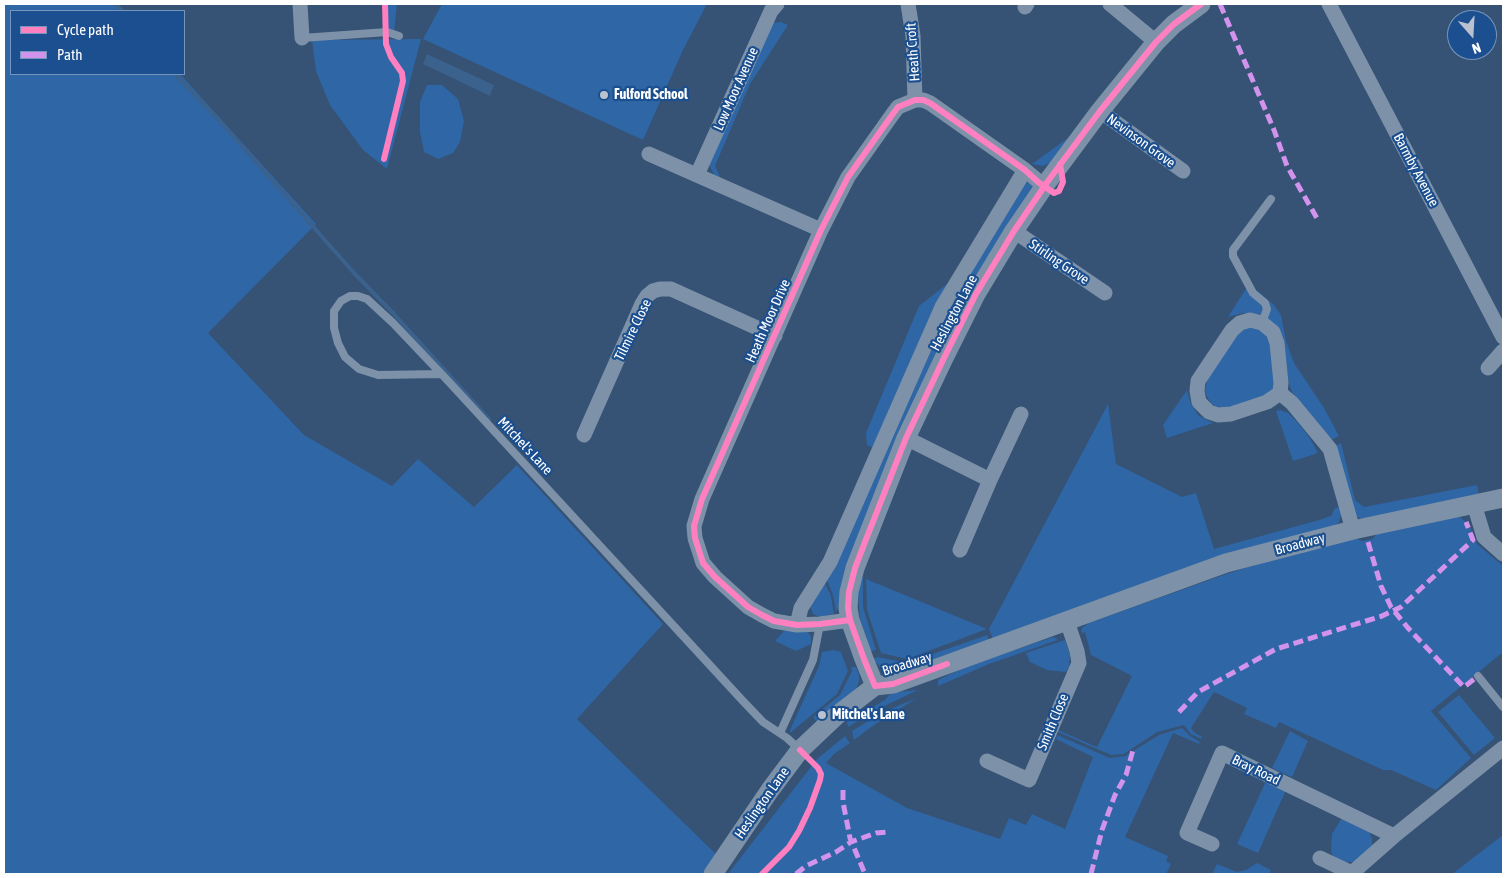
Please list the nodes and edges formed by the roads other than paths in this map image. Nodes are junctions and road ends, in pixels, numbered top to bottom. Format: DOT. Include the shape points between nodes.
graph roads {
  1 [pos="300,4"];
  2 [pos="777,4"];
  3 [pos="908,4"];
  4 [pos="1110,4"];
  5 [pos="1201,4"];
  6 [pos="1329,4"];
  7 [pos="399,36"];
  8 [pos="302,38"];
  9 [pos="1156,42"];
  10 [pos="915,100"];
  11 [pos="1100,111"];
  12 [pos="649,154"];
  13 [pos="1025,170"];
  14 [pos="1183,171"];
  15 [pos="697,175"];
  16 [pos="1046,184"];
  17 [pos="1271,199"];
  18 [pos="822,230"];
  19 [pos="1014,231"];
  20 [pos="1105,293"];
  21 [pos="1262,323"];
  22 [pos="775,336"];
  23 [pos="1503,337"];
  24 [pos="1503,351"];
  25 [pos="1488,368"];
  26 [pos="441,374"];
  27 [pos="1280,393"];
  28 [pos="1021,414"];
  29 [pos="584,435"];
  30 [pos="906,438"];
  31 [pos="990,480"];
  32 [pos="1503,498"];
  33 [pos="1474,504"];
  34 [pos="1353,530"];
  35 [pos="960,550"];
  36 [pos="1503,554"];
  37 [pos="850,620"];
  38 [pos="1066,621"];
  39 [pos="820,624"];
  40 [pos="797,625"];
  41 [pos="1478,676"];
  42 [pos="875,686"];
  43 [pos="1503,707"];
  44 [pos="780,733"];
  45 [pos="1503,748"];
  46 [pos="800,750"];
  47 [pos="987,761"];
  48 [pos="1394,836"];
  49 [pos="1212,844"];
  50 [pos="1320,858"];
  51 [pos="713,874"];
  1 -- 8 [label="street"];
  2 -- 15 [label="street, Low Moor Avenue"];
  3 -- 10 [label="street, Heath Croft" via="913,36"];
  4 -- 9 [label="street"];
  5 -- 9 [label="street, Heslington Lane"];
  6 -- 23 [label="street, Barmby Avenue"];
  7 -- 8 [label="lane" via="387,32"];
  9 -- 11 [label="street, Heslington Lane"];
  10 -- 13 [label="street" via="930,103"];
  10 -- 18 [label="street, Heath Moor Drive" via="898,106 848,177"];
  11 -- 14 [label="street, Nevinson Grove"];
  11 -- 16 [label="street, Heslington Lane"];
  12 -- 15 [label="street"];
  13 -- 16 [label="street"];
  13 -- 40 [label="street" via="942,308 830,562 801,608"];
  15 -- 18 [label="street"];
  16 -- 19 [label="street, Heslington Lane"];
  17 -- 21 [label="lane" via="1232,250 1253,292 1265,303 1267,309"];
  18 -- 22 [label="street, Heath Moor Drive"];
  19 -- 20 [label="street, Stirling Grove"];
  19 -- 30 [label="street, Heslington Lane" via="976,294"];
  21 -- 27 [label="street" via="1272,332 1277,343"];
  21 -- 27 [label="street" via="1240,322 1232,330 1198,381 1196,391 1199,402 1218,416 1267,402"];
  22 -- 29 [label="street, Tilmire Close" via="671,289 653,291 642,304"];
  22 -- 40 [label="street, Heath Moor Drive" via="702,499 694,526 703,563 715,577 748,607 774,621"];
  24 -- 25 [label="street"];
  26 -- 26 [label="lane, Mitchel's Lane" via="367,299 350,296 341,301 334,311 338,344 345,357 359,369 378,375"];
  26 -- 44 [label="lane, Mitchel's Lane" via="742,700 763,722"];
  27 -- 34 [label="street" via="1330,448"];
  28 -- 31 [label="street"];
  30 -- 31 [label="street"];
  30 -- 37 [label="street, Heslington Lane" via="855,568 849,592"];
  31 -- 35 [label="street"];
  32 -- 33 [label="street, Broadway"];
  33 -- 34 [label="street, Broadway"];
  33 -- 36 [label="street" via="1484,537"];
  34 -- 38 [label="street, Broadway" via="1226,563"];
  37 -- 39 [label="street, Heath Moor Drive"];
  37 -- 42 [label="street, Heslington Lane"];
  38 -- 42 [label="street, Broadway" via="893,684"];
  38 -- 47 [label="street, Smith Close" via="1079,663 1029,780"];
  39 -- 40 [label="street, Heath Moor Drive"];
  39 -- 44 [label="lane" via="812,660"];
  41 -- 43 [label="lane"];
  42 -- 46 [label="street, Heslington Lane" via="831,720"];
  44 -- 46 [label="lane, Mitchel's Lane"];
  45 -- 48 [label="street"];
  46 -- 51 [label="street, Heslington Lane"];
  48 -- 49 [label="street, Bray Road" via="1222,753 1187,834"];
  48 -- 50 [label="street" via="1352,874"];
}
